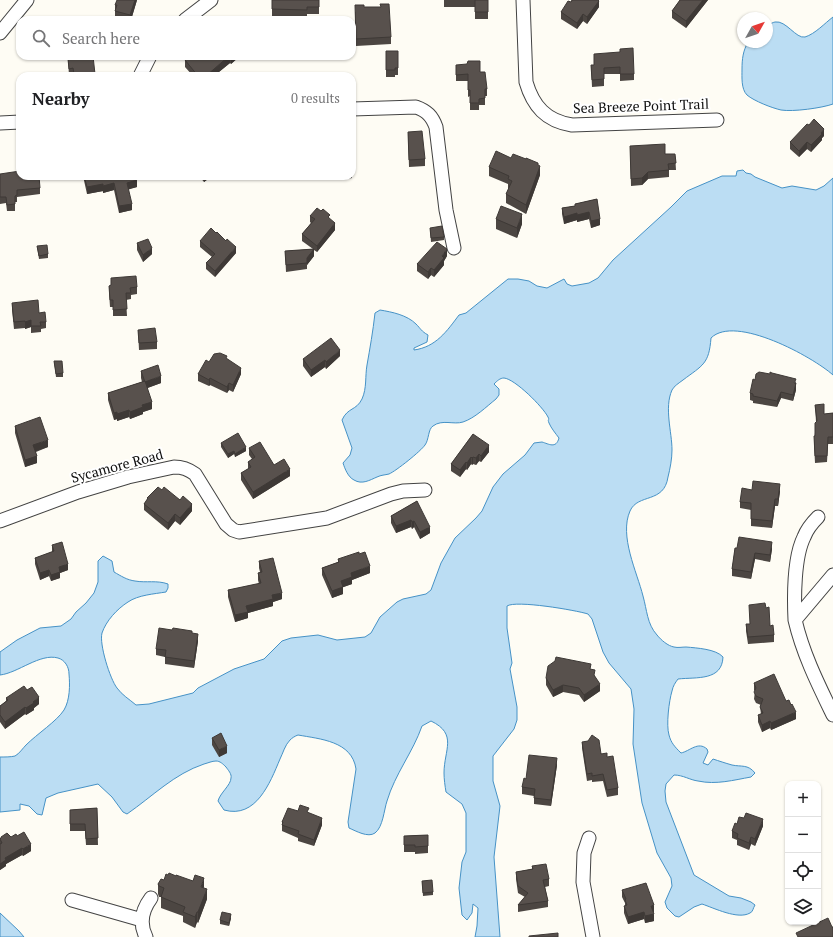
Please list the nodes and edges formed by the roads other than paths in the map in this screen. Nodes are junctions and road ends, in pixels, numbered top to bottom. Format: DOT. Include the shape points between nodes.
graph roads {
  1 [pos="26,0"];
  2 [pos="211,0"];
  3 [pos="523,0"];
  4 [pos="190,16"];
  5 [pos="0,33"];
  6 [pos="148,60"];
  7 [pos="142,72"];
  8 [pos="356,109"];
  9 [pos="717,120"];
  10 [pos="16,122"];
  11 [pos="0,123"];
  12 [pos="454,248"];
  13 [pos="425,490"];
  14 [pos="818,517"];
  15 [pos="0,521"];
  16 [pos="833,575"];
  17 [pos="795,620"];
  18 [pos="833,716"];
  19 [pos="589,838"];
  20 [pos="151,898"];
  21 [pos="72,900"];
  22 [pos="142,920"];
  23 [pos="146,937"];
  24 [pos="593,937"];
  1 -- 5 [label="street"];
  2 -- 4 [label="street"];
  3 -- 9 [label="street, Sea Breeze Point Trail" via="526,82 534,103 556,121 572,125"];
  6 -- 7 [label="street"];
  8 -- 12 [label="street" via="416,108 430,114 436,127 446,210"];
  10 -- 11 [label="street"];
  13 -- 15 [label="street, Sycamore Road" via="391,494 327,518 239,532 226,524 195,474 182,467 174,467 78,492"];
  14 -- 17 [label="street" via="803,537 799,549"];
  16 -- 17 [label="street"];
  17 -- 18 [label="street" via="804,653"];
  19 -- 24 [label="street" via="584,853 582,882"];
  20 -- 22 [label="street" via="145,906"];
  21 -- 22 [label="street"];
  22 -- 23 [label="street"];
}
